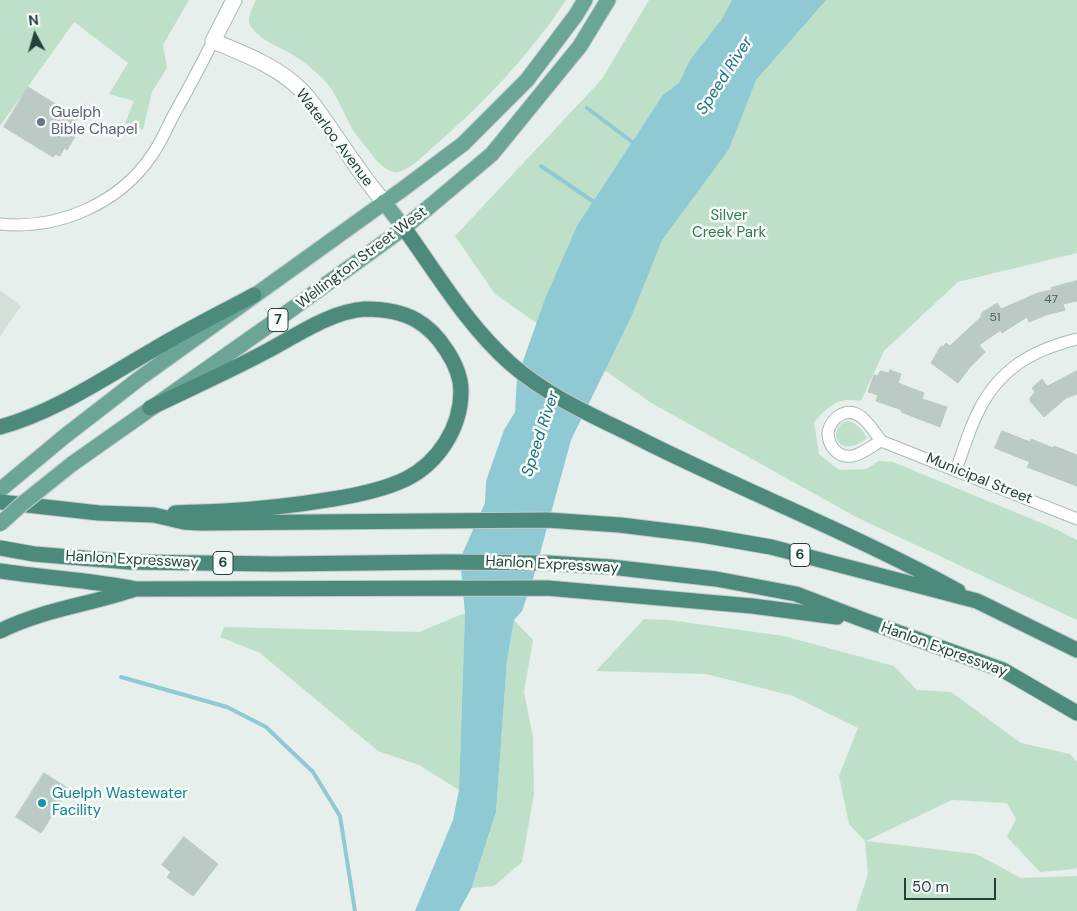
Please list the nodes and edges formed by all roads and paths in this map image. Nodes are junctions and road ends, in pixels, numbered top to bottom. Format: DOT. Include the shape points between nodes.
graph roads {
  1 [pos="234,0"];
  2 [pos="585,0"];
  3 [pos="608,0"];
  4 [pos="213,41"];
  5 [pos="384,202"];
  6 [pos="0,224"];
  7 [pos="404,228"];
  8 [pos="254,295"];
  9 [pos="1077,339"];
  10 [pos="150,408"];
  11 [pos="0,427"];
  12 [pos="881,441"];
  13 [pos="956,470"];
  14 [pos="0,490"];
  15 [pos="0,502"];
  16 [pos="154,515"];
  17 [pos="1077,519"];
  18 [pos="0,524"];
  19 [pos="0,548"];
  20 [pos="0,571"];
  21 [pos="136,589"];
  22 [pos="977,601"];
  23 [pos="861,619"];
  24 [pos="0,631"];
  25 [pos="1077,650"];
  26 [pos="1077,713"];
  1 -- 4 [label="street"];
  2 -- 5 [label="main road, Wellington Street West / 7" via="527,80 463,144"];
  3 -- 7 [label="main road, Wellington Street West / 7" via="580,46 492,154"];
  4 -- 5 [label="street, Waterloo Avenue" via="284,76 299,88"];
  4 -- 6 [label="street" via="153,154 126,184 94,206 61,219 32,224"];
  5 -- 7 [label="main road, Waterloo Avenue"];
  5 -- 8 [label="main road, Wellington Street West / 7"];
  7 -- 10 [label="main road, Wellington Street West / 7"];
  7 -- 22 [label="highway" via="457,305 512,364 544,388 589,414 711,474 908,563"];
  8 -- 11 [label="highway" via="64,401"];
  8 -- 14 [label="main road, Wellington Street West" via="140,378"];
  9 -- 13 [label="street" via="1036,352 1014,365 1001,378 977,414"];
  10 -- 16 [label="highway" via="331,317 364,309 391,311 416,320 437,338 454,361 461,390 456,422 444,446 427,465 381,490 303,504"];
  10 -- 18 [label="main road, Wellington Street West / 7, bridge" via="72,464"];
  12 -- 12 [label="street" via="858,455 844,456 834,450 828,432 836,418 846,413 857,414"];
  12 -- 13 [label="street, Municipal Street"];
  13 -- 17 [label="street, Municipal Street"];
  15 -- 16 [label="highway, 6" via="99,513"];
  16 -- 22 [label="highway, 6" via="200,523 547,520 620,524 771,547"];
  19 -- 23 [label="highway, Hanlon Expressway / 6" via="130,562 547,563 611,567 716,578 796,594"];
  20 -- 21 [label="highway"];
  21 -- 23 [label="highway" via="547,588"];
  21 -- 24 [label="highway" via="42,614"];
  22 -- 25 [label="highway, 6"];
  23 -- 26 [label="highway, Hanlon Expressway / 6" via="1003,670"];
}
